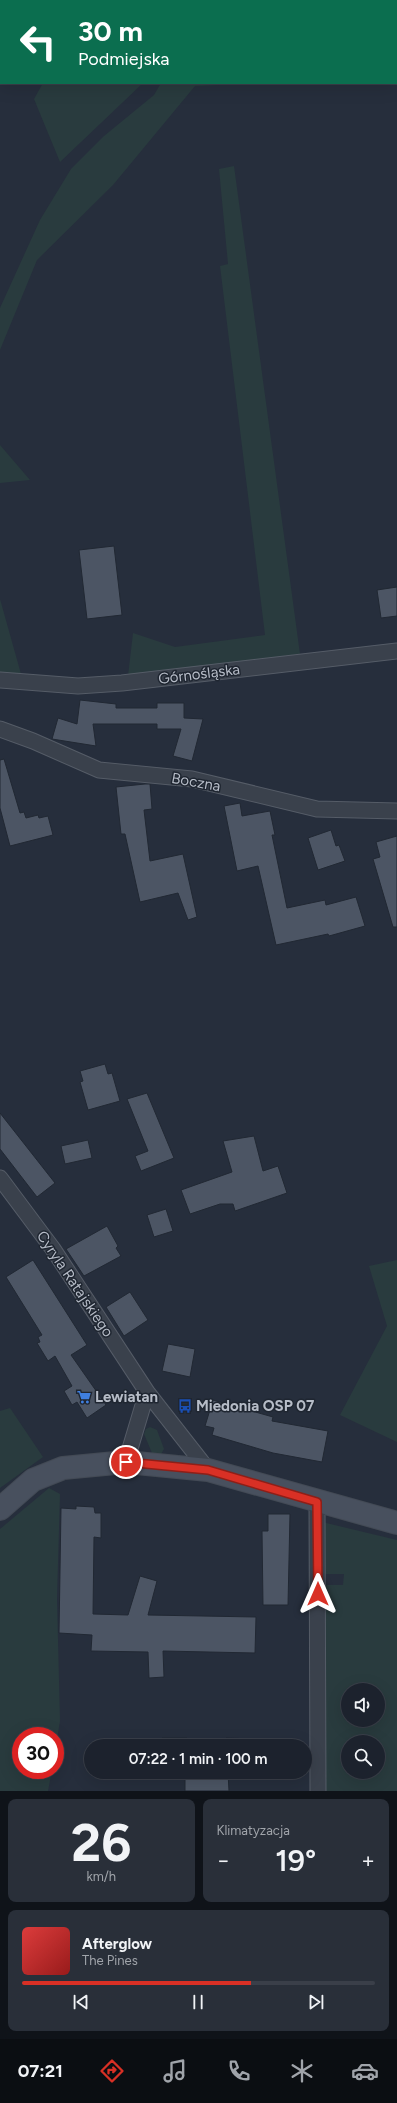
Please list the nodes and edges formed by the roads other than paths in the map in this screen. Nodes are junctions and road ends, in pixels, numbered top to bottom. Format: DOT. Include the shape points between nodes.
graph roads {
  1 [pos="397,651"];
  2 [pos="0,680"];
  3 [pos="0,729"];
  4 [pos="397,812"];
  5 [pos="0,1178"];
  6 [pos="147,1392"];
  7 [pos="126,1462"];
  8 [pos="208,1470"];
  9 [pos="317,1502"];
  10 [pos="0,1509"];
  11 [pos="397,1523"];
  12 [pos="318,1791"];
  1 -- 2 [label="street, Górnośląska" via="122,683 78,686"];
  3 -- 4 [label="street, Boczna" via="99,770 192,779 317,809"];
  5 -- 6 [label="street, Cyryla Ratajskiego" via="53,1249"];
  6 -- 7 [label="street"];
  6 -- 8 [label="street, Cyryla Ratajskiego"];
  7 -- 8 [label="street"];
  7 -- 10 [label="street" via="63,1468 33,1480"];
  8 -- 9 [label="street"];
  9 -- 11 [label="street"];
  9 -- 12 [label="street"];
}
